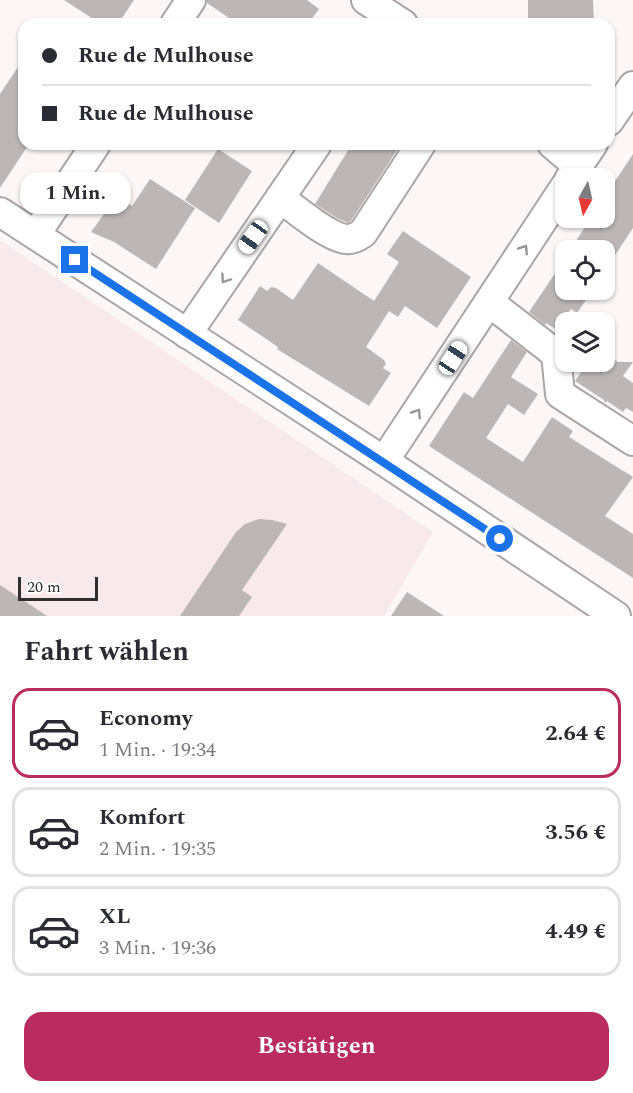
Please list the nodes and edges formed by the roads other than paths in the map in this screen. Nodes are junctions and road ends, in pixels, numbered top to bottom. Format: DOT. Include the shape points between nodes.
graph roads {
  1 [pos="191,0"];
  2 [pos="366,0"];
  3 [pos="179,18"];
  4 [pos="402,18"];
  5 [pos="633,86"];
  6 [pos="615,112"];
  7 [pos="92,150"];
  8 [pos="313,150"];
  9 [pos="417,150"];
  10 [pos="558,150"];
  11 [pos="577,168"];
  12 [pos="280,198"];
  13 [pos="555,202"];
  14 [pos="0,212"];
  15 [pos="36,234"];
  16 [pos="489,302"];
  17 [pos="187,334"];
  18 [pos="633,441"];
  19 [pos="384,461"];
  20 [pos="616,616"];
  1 -- 3 [label="street"];
  2 -- 4 [label="street"];
  5 -- 6 [label="street"];
  7 -- 15 [label="street"];
  8 -- 12 [label="street"];
  9 -- 12 [label="street" via="363,233 354,239 327,231"];
  10 -- 11 [label="street"];
  12 -- 17 [label="street, one-way"];
  16 -- 13 [label="street, one-way"];
  14 -- 15 [label="street"];
  15 -- 17 [label="street"];
  16 -- 18 [label="street" via="556,354 560,394"];
  19 -- 16 [label="street, one-way"];
  17 -- 19 [label="street"];
  19 -- 20 [label="street"];
}
